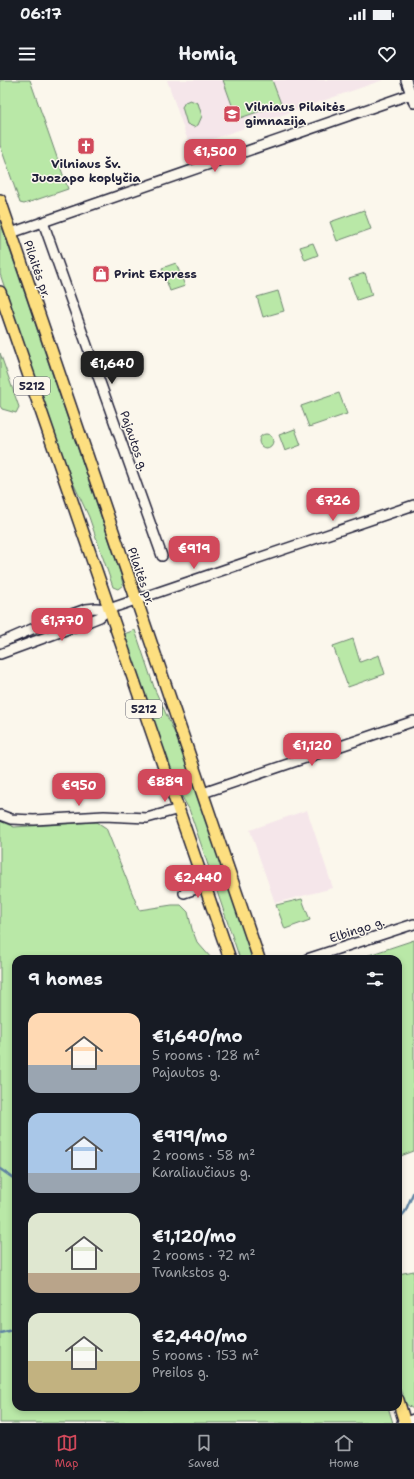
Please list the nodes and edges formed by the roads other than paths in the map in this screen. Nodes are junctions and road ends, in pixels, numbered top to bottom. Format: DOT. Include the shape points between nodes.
graph roads {
  1 [pos="406,80"];
  2 [pos="413,97"];
  3 [pos="0,200"];
  4 [pos="43,222"];
  5 [pos="11,232"];
  6 [pos="0,292"];
  7 [pos="414,505"];
  8 [pos="162,556"];
  9 [pos="136,601"];
  10 [pos="109,609"];
  11 [pos="0,643"];
  12 [pos="0,654"];
  13 [pos="414,721"];
  14 [pos="203,793"];
  15 [pos="179,809"];
  16 [pos="0,815"];
  17 [pos="205,886"];
  18 [pos="184,893"];
  19 [pos="414,924"];
  20 [pos="229,955"];
  21 [pos="258,955"];
  22 [pos="319,955"];
  23 [pos="402,1411"];
  24 [pos="406,1422"];
  1 -- 2 [label="street"];
  2 -- 4 [label="street"];
  3 -- 5 [label="main road, Pilaitės pr. / 5212"];
  4 -- 5 [label="street"];
  4 -- 8 [label="street, Pajautos g."];
  5 -- 9 [label="main road, Pilaitės pr. / 5212"];
  6 -- 10 [label="main road, 5212"];
  7 -- 9 [label="street"];
  9 -- 10 [label="street"];
  9 -- 14 [label="main road, Pilaitės pr. / 5212"];
  10 -- 11 [label="street" via="86,609"];
  10 -- 12 [label="street" via="100,617"];
  10 -- 15 [label="main road, 5212"];
  13 -- 14 [label="street"];
  14 -- 21 [label="main road, Pilaitės pr. / 5212"];
  15 -- 16 [label="street" via="147,818 104,816 34,820 11,819"];
  15 -- 17 [label="main road, 5212"];
  17 -- 18 [label="street"];
  17 -- 20 [label="main road, 5212"];
  19 -- 22 [label="street, Elbingo g."];
  23 -- 24 [label="main road"];
}
